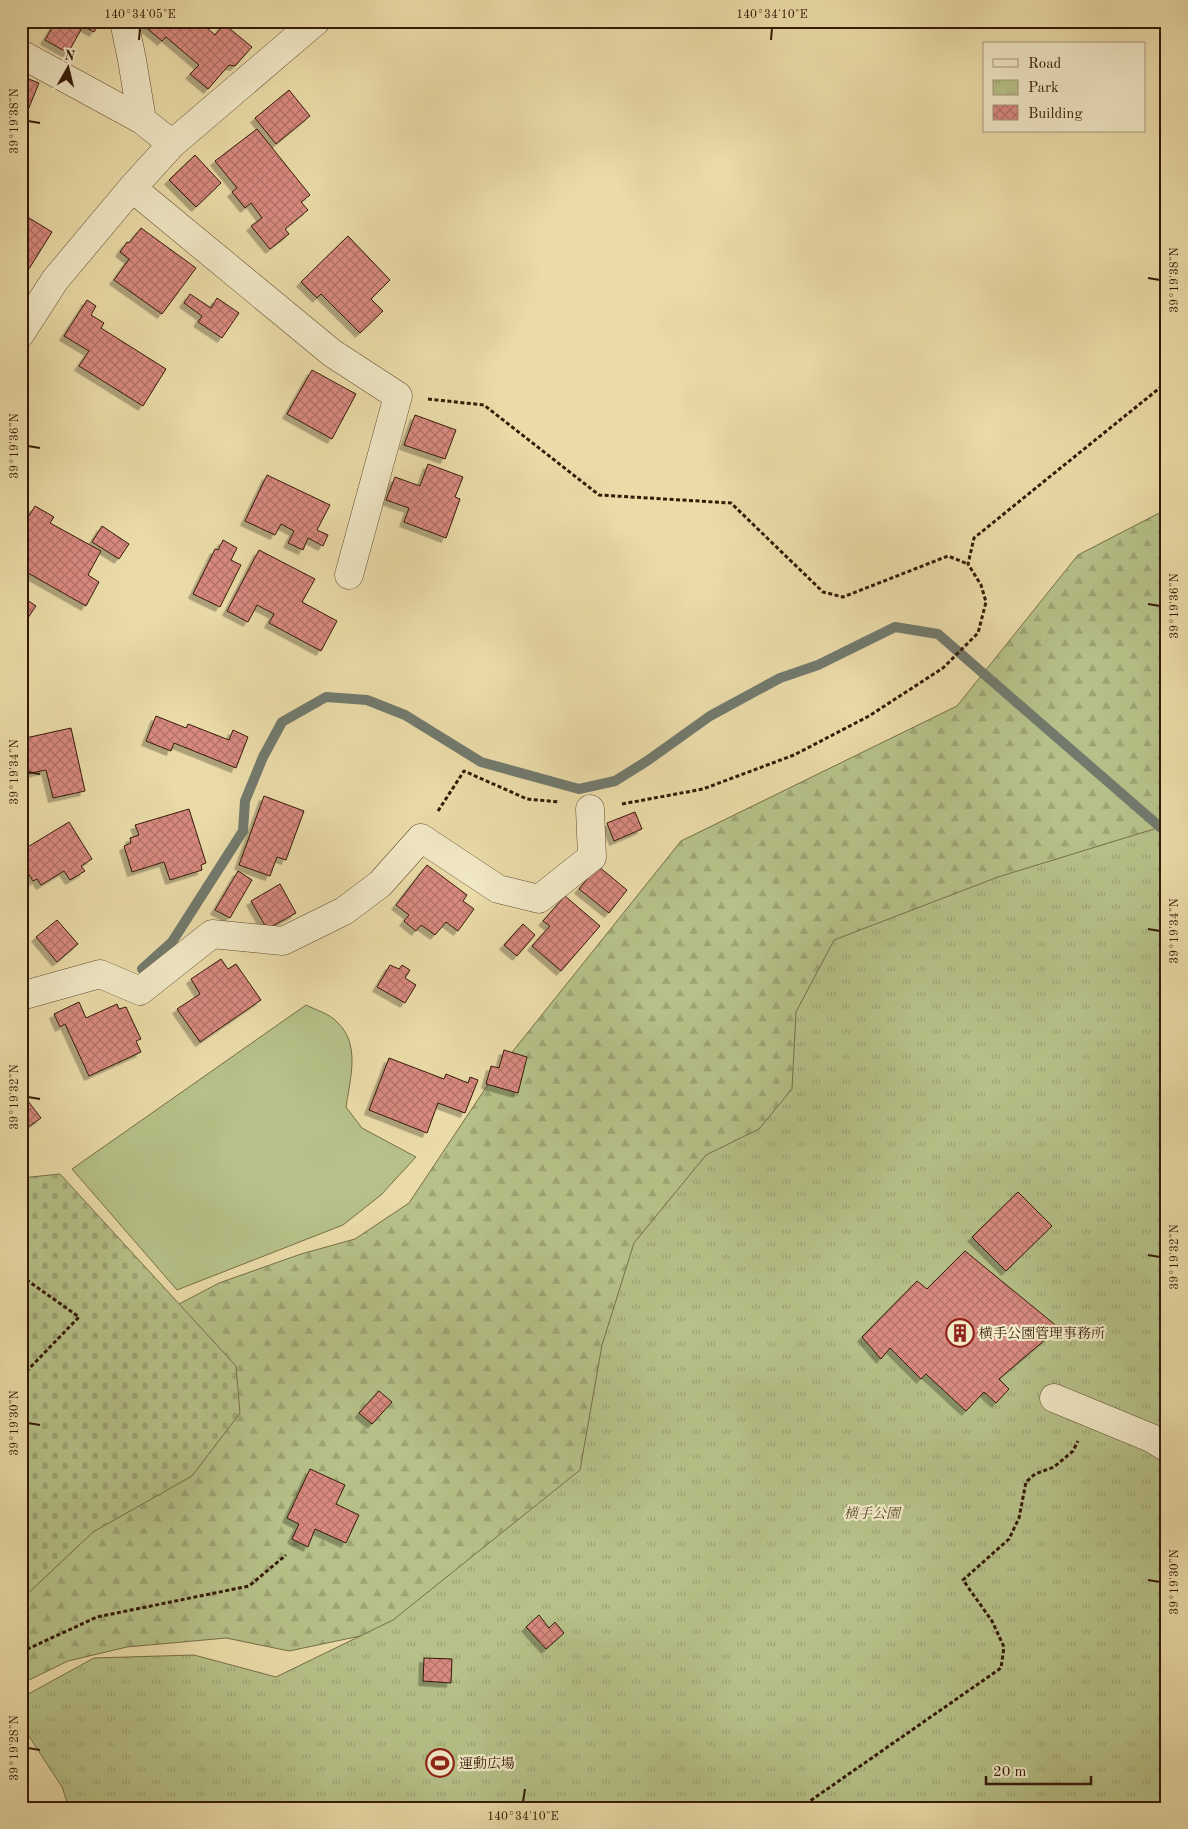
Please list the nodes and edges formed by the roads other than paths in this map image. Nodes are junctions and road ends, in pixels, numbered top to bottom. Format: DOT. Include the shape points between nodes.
graph roads {
  1 [pos="124,21"];
  2 [pos="316,21"];
  3 [pos="21,54"];
  4 [pos="142,120"];
  5 [pos="172,144"];
  6 [pos="132,188"];
  7 [pos="21,333"];
  8 [pos="349,575"];
  9 [pos="591,806"];
  10 [pos="21,996"];
  11 [pos="1054,1398"];
  12 [pos="1167,1448"];
  1 -- 4 [label="street"];
  2 -- 5 [label="street"];
  3 -- 4 [label="street"];
  4 -- 5 [label="street"];
  5 -- 6 [label="street"];
  6 -- 7 [label="street" via="54,280"];
  6 -- 8 [label="street" via="332,353 398,396"];
  9 -- 10 [label="street" via="592,856 539,900 498,889 421,838 380,884 344,911 282,941 212,934 140,991 100,974"];
  11 -- 12 [label="street" via="1151,1438"];
}
